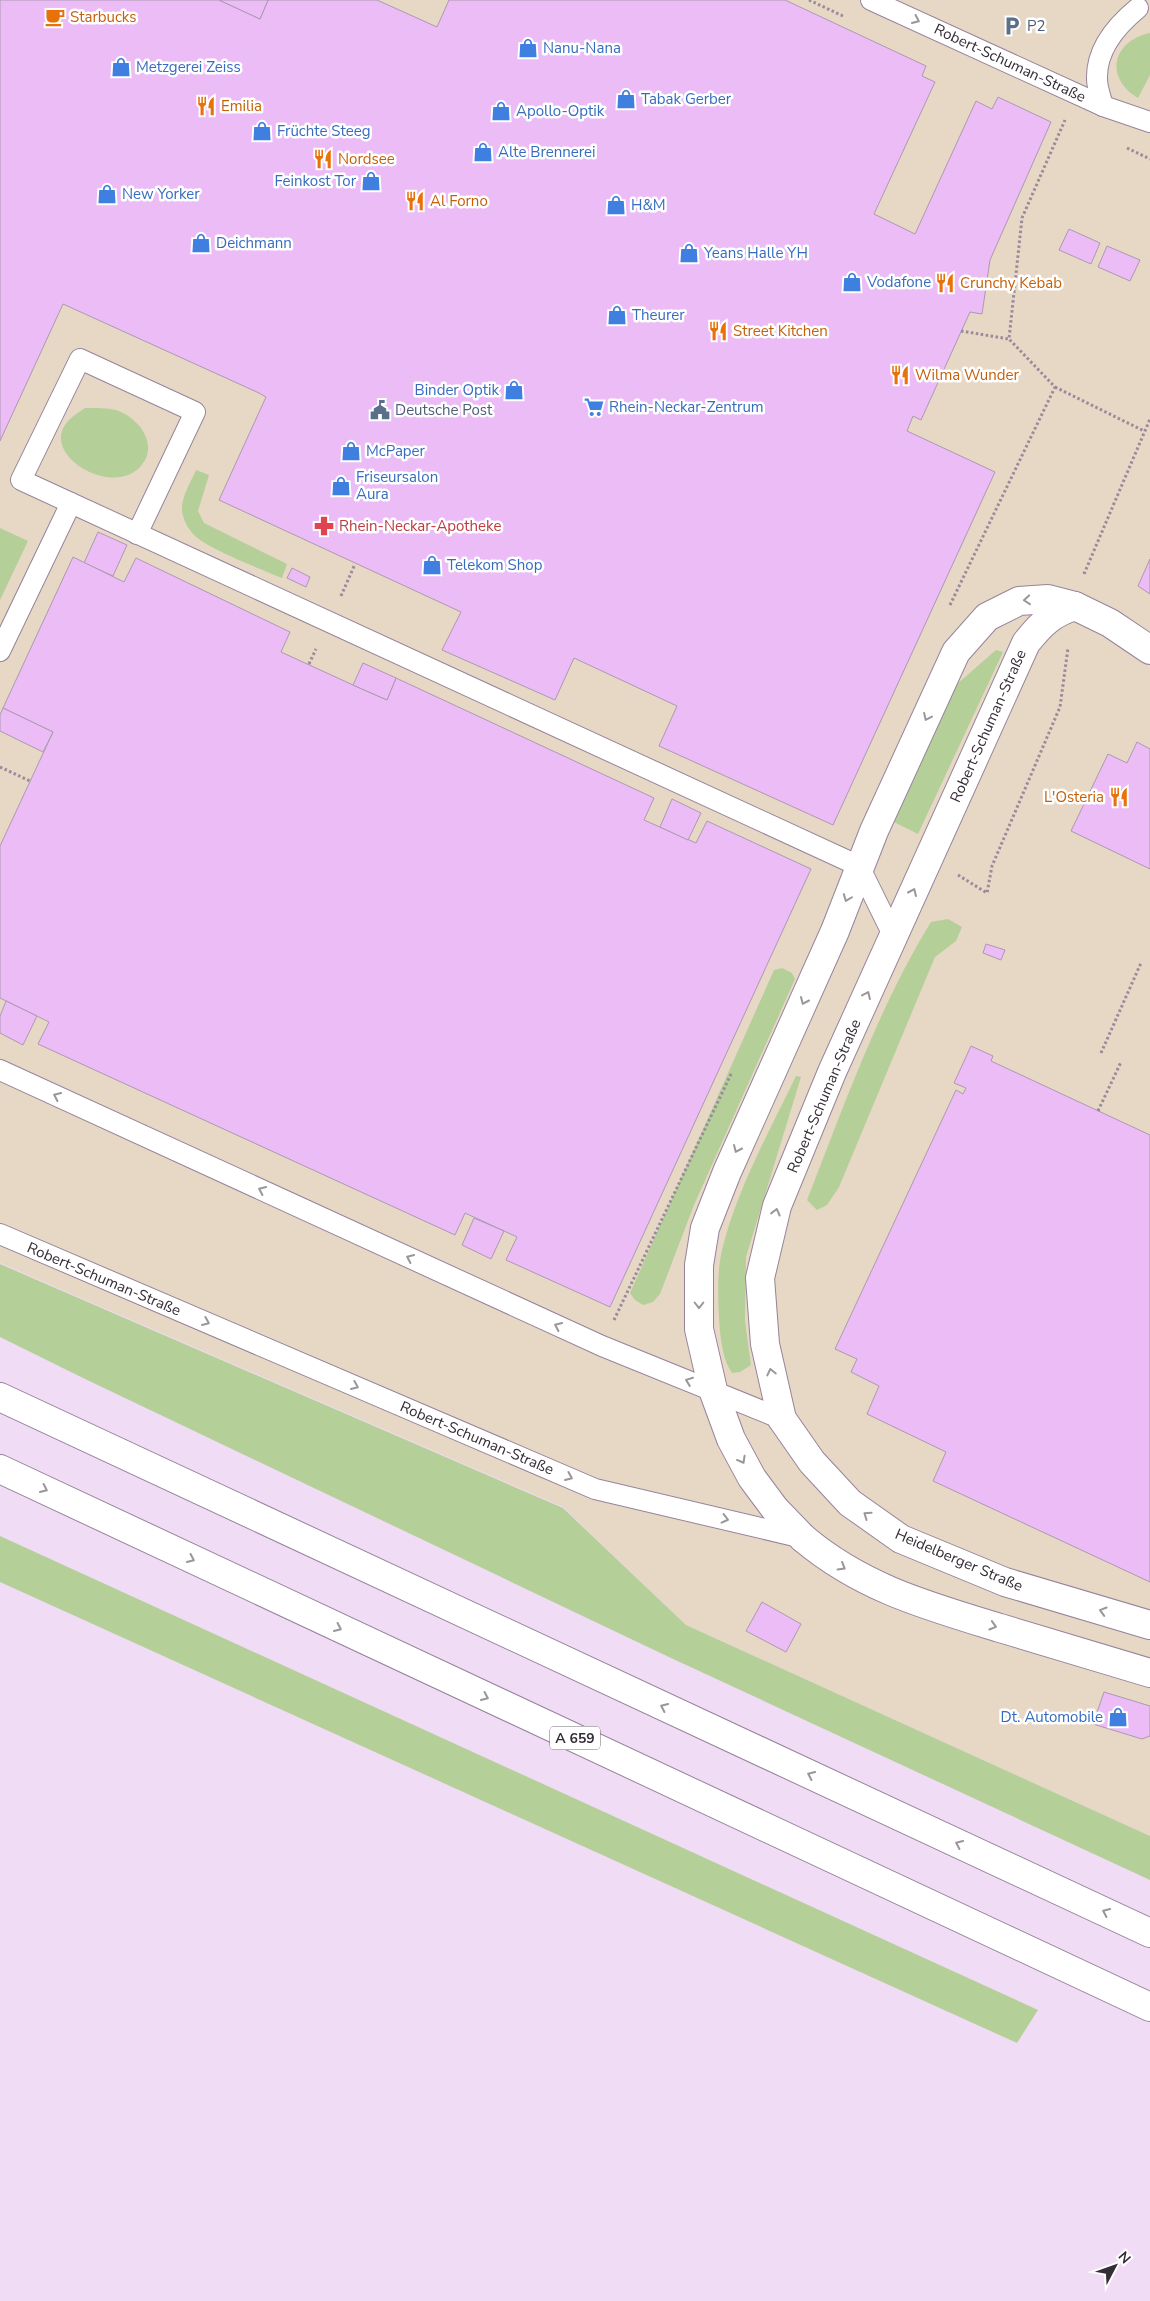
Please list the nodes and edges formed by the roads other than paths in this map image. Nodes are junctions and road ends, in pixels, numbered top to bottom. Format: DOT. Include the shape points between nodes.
graph roads {
  1 [pos="871,0"];
  2 [pos="1138,6"];
  3 [pos="1103,106"];
  4 [pos="1150,122"];
  5 [pos="71,504"];
  6 [pos="137,534"];
  7 [pos="1075,606"];
  8 [pos="1150,650"];
  9 [pos="0,651"];
  10 [pos="859,866"];
  11 [pos="894,937"];
  12 [pos="0,1070"];
  13 [pos="0,1234"];
  14 [pos="713,1390"];
  15 [pos="0,1397"];
  16 [pos="782,1419"];
  17 [pos="0,1469"];
  18 [pos="803,1538"];
  19 [pos="1150,1624"];
  20 [pos="1150,1673"];
  21 [pos="1150,1933"];
  22 [pos="1150,2007"];
  1 -- 3 [label="lane, Robert-Schuman-Straße, one-way"];
  2 -- 3 [label="lane" via="1103,46 1097,79"];
  3 -- 4 [label="lane, Robert-Schuman-Straße"];
  5 -- 6 [label="lane"];
  5 -- 6 [label="lane" via="21,480 80,358 195,412"];
  5 -- 9 [label="lane"];
  6 -- 10 [label="lane"];
  7 -- 8 [label="main road" via="1110,623"];
  7 -- 10 [label="main road, one-way" via="1048,598 1020,601 987,616 956,652"];
  11 -- 7 [label="main road, Robert-Schuman-Straße, one-way" via="1026,643 1043,621"];
  10 -- 11 [label="lane"];
  10 -- 14 [label="main road, one-way" via="835,931 705,1228 699,1265 699,1329"];
  16 -- 11 [label="main road, Robert-Schuman-Straße, one-way" via="764,1344 760,1278 777,1206 832,1072"];
  14 -- 12 [label="lane, one-way" via="602,1346"];
  13 -- 18 [label="lane, Robert-Schuman-Straße, one-way" via="595,1489"];
  14 -- 16 [label="lane"];
  14 -- 18 [label="main road, one-way" via="731,1439 752,1478 775,1509"];
  21 -- 15 [label="main road, one-way"];
  19 -- 16 [label="main road, Heidelberger Straße, one-way" via="1005,1582 901,1539 850,1503 812,1462"];
  17 -- 22 [label="main road, A 659, one-way"];
  18 -- 20 [label="main road, one-way" via="855,1575 910,1601"];
}
